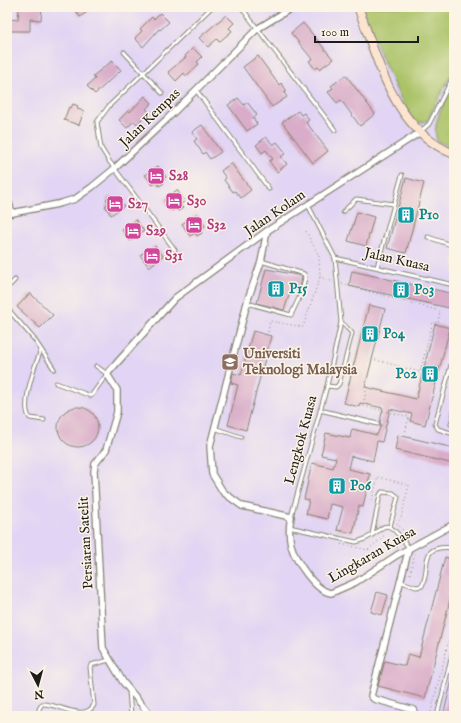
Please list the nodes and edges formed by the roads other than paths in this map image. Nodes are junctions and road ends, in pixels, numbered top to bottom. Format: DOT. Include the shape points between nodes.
graph roads {
  1 [pos="212,7"];
  2 [pos="240,7"];
  3 [pos="293,7"];
  4 [pos="358,7"];
  5 [pos="257,29"];
  6 [pos="124,52"];
  7 [pos="143,73"];
  8 [pos="454,75"];
  9 [pos="196,90"];
  10 [pos="162,93"];
  11 [pos="335,130"];
  12 [pos="419,133"];
  13 [pos="454,154"];
  14 [pos="114,169"];
  15 [pos="402,175"];
  16 [pos="269,189"];
  17 [pos="7,197"];
  18 [pos="394,204"];
  19 [pos="308,205"];
  20 [pos="343,212"];
  21 [pos="10,214"];
  22 [pos="268,231"];
  23 [pos="428,237"];
  24 [pos="454,246"];
  25 [pos="175,250"];
  26 [pos="334,258"];
  27 [pos="261,261"];
  28 [pos="377,267"];
  29 [pos="15,280"];
  30 [pos="454,285"];
  31 [pos="303,287"];
  32 [pos="7,288"];
  33 [pos="300,296"];
  34 [pos="247,303"];
  35 [pos="7,308"];
  36 [pos="341,322"];
  37 [pos="41,350"];
  38 [pos="454,351"];
  39 [pos="453,358"];
  40 [pos="96,366"];
  41 [pos="54,369"];
  42 [pos="107,374"];
  43 [pos="56,382"];
  44 [pos="327,386"];
  45 [pos="320,410"];
  46 [pos="454,412"];
  47 [pos="44,420"];
  48 [pos="378,424"];
  49 [pos="451,424"];
  50 [pos="214,428"];
  51 [pos="454,434"];
  52 [pos="241,437"];
  53 [pos="291,517"];
  54 [pos="454,524"];
  55 [pos="390,526"];
  56 [pos="289,527"];
  57 [pos="372,534"];
  58 [pos="409,548"];
  59 [pos="454,548"];
  60 [pos="399,581"];
  61 [pos="454,647"];
  62 [pos="109,660"];
  63 [pos="450,665"];
  64 [pos="454,667"];
  65 [pos="129,691"];
  66 [pos="414,710"];
  67 [pos="39,716"];
  68 [pos="131,716"];
  69 [pos="151,716"];
  70 [pos="437,716"];
  1 -- 7 [label="lane"];
  2 -- 5 [label="lane"];
  3 -- 5 [label="street, Jalan Kempas"];
  4 -- 12 [label="street" via="377,61 402,113"];
  5 -- 9 [label="street, Jalan Kempas"];
  5 -- 11 [label="lane"];
  6 -- 7 [label="lane"];
  7 -- 10 [label="lane"];
  7 -- 14 [label="lane" via="109,106 98,122 102,148"];
  8 -- 12 [label="lane, Jalan Kolam" via="430,124"];
  9 -- 14 [label="street, Jalan Kempas"];
  9 -- 16 [label="lane"];
  12 -- 13 [label="street"];
  12 -- 19 [label="street, Jalan Kolam"];
  14 -- 21 [label="street, Jalan Kempas" via="75,199"];
  14 -- 25 [label="lane"];
  15 -- 18 [label="lane"];
  17 -- 21 [label="street"];
  18 -- 20 [label="lane" via="356,199"];
  18 -- 28 [label="lane"];
  19 -- 22 [label="street, Jalan Kolam"];
  19 -- 26 [label="lane, Lengkok Kuasa"];
  22 -- 27 [label="street"];
  22 -- 42 [label="street, Jalan Kolam" via="175,298"];
  23 -- 24 [label="lane"];
  26 -- 28 [label="lane, Jalan Kuasa"];
  26 -- 36 [label="lane, Lengkok Kuasa"];
  27 -- 31 [label="lane" via="304,274"];
  27 -- 34 [label="street"];
  28 -- 30 [label="lane, Jalan Kuasa"];
  29 -- 32 [label="lane"];
  33 -- 34 [label="lane" via="291,315"];
  34 -- 50 [label="street"];
  35 -- 37 [label="lane"];
  36 -- 44 [label="lane, Lengkok Kuasa"];
  36 -- 44 [label="lane" via="352,333 339,384 336,387"];
  37 -- 41 [label="lane"];
  37 -- 47 [label="lane" via="27,397 27,408 30,418"];
  38 -- 39 [label="lane"];
  39 -- 51 [label="lane" via="435,424 438,429"];
  40 -- 42 [label="lane, Persiaran Satelit"];
  42 -- 43 [label="lane" via="91,396"];
  42 -- 62 [label="street, Persiaran Satelit" via="117,390 117,412 106,450 95,464 94,471 103,645"];
  44 -- 45 [label="lane, Lengkok Kuasa"];
  45 -- 48 [label="lane"];
  45 -- 53 [label="lane, Lengkok Kuasa"];
  46 -- 49 [label="lane"];
  50 -- 52 [label="lane"];
  50 -- 53 [label="street" via="210,446 212,474 223,492 242,506"];
  53 -- 56 [label="street, Lingkaran Kuasa"];
  54 -- 58 [label="street, Lingkaran Kuasa"];
  55 -- 57 [label="lane" via="385,526"];
  55 -- 57 [label="lane" via="398,497 394,493 382,492"];
  55 -- 58 [label="lane"];
  56 -- 57 [label="lane" via="356,542"];
  56 -- 58 [label="street, Lingkaran Kuasa" via="291,545 300,563 318,588 326,593 335,593 356,582"];
  58 -- 60 [label="street"];
  59 -- 60 [label="lane" via="444,547 430,554 422,586 416,587"];
  60 -- 66 [label="street" via="371,696 374,700"];
  61 -- 63 [label="lane"];
  62 -- 65 [label="street, Persiaran Satelit"];
  62 -- 67 [label="lane" via="90,667 93,708 85,712 70,713 50,704 42,704"];
  63 -- 64 [label="lane"];
  63 -- 70 [label="lane"];
  65 -- 68 [label="lane"];
  65 -- 69 [label="street, Persiaran Satelit"];
}
